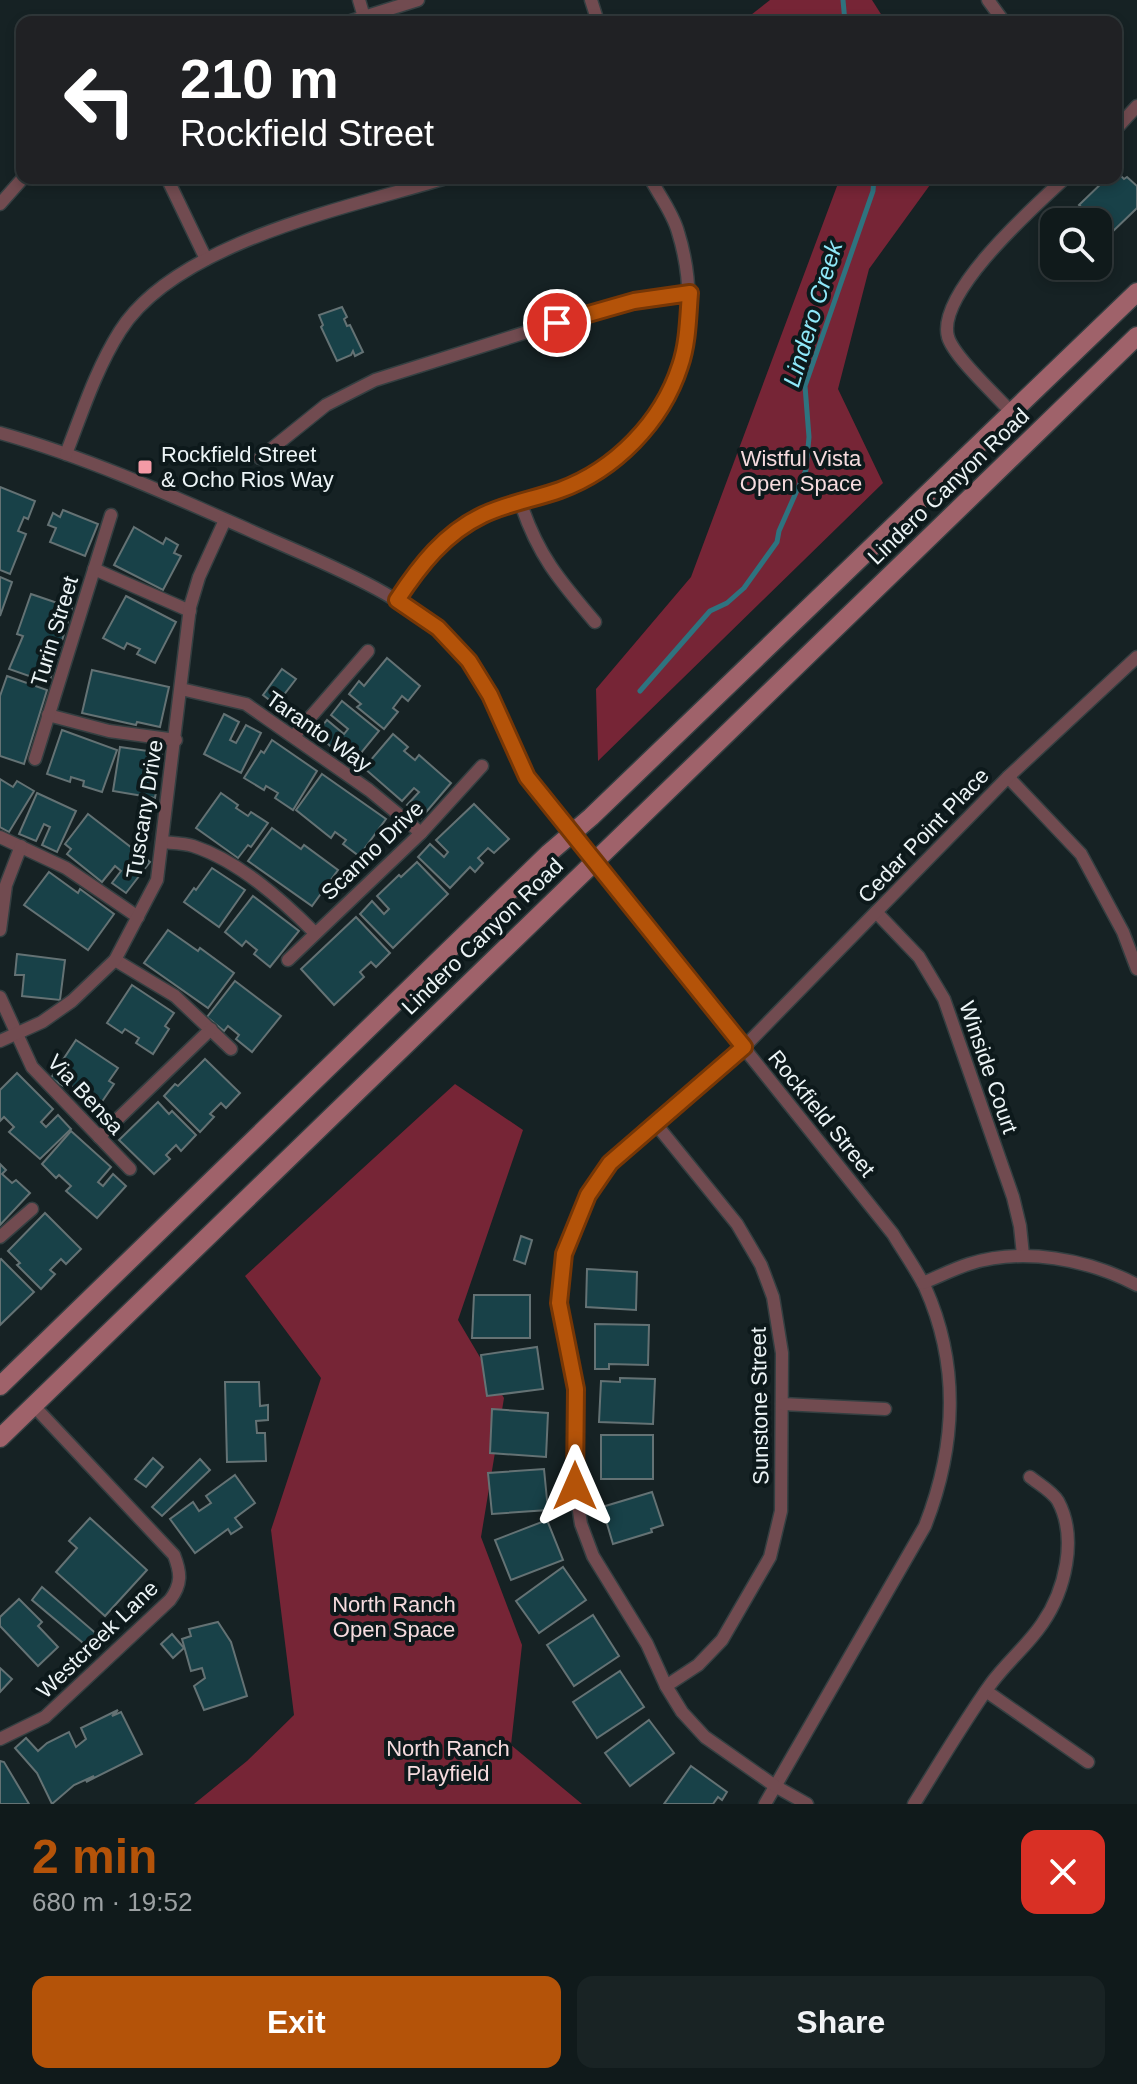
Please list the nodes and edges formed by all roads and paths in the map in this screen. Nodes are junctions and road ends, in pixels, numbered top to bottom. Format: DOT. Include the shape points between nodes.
graph roads {
  1 [pos="418,0"];
  2 [pos="367,16"];
  3 [pos="1137,106"];
  4 [pos="1122,122"];
  5 [pos="18,184"];
  6 [pos="170,184"];
  7 [pos="426,184"];
  8 [pos="653,184"];
  9 [pos="1059,184"];
  10 [pos="0,204"];
  11 [pos="206,259"];
  12 [pos="1137,292"];
  13 [pos="690,293"];
  14 [pos="1137,336"];
  15 [pos="1011,412"];
  16 [pos="0,433"];
  17 [pos="66,454"];
  18 [pos="260,458"];
  19 [pos="520,501"];
  20 [pos="111,515"];
  21 [pos="225,520"];
  22 [pos="94,569"];
  23 [pos="397,600"];
  24 [pos="190,611"];
  25 [pos="595,622"];
  26 [pos="368,651"];
  27 [pos="1137,657"];
  28 [pos="181,689"];
  29 [pos="48,715"];
  30 [pos="294,736"];
  31 [pos="176,740"];
  32 [pos="35,759"];
  33 [pos="482,766"];
  34 [pos="1008,777"];
  35 [pos="421,833"];
  36 [pos="573,833"];
  37 [pos="0,837"];
  38 [pos="162,842"];
  39 [pos="21,846"];
  40 [pos="595,860"];
  41 [pos="876,912"];
  42 [pos="138,917"];
  43 [pos="1137,926"];
  44 [pos="0,930"];
  45 [pos="1123,932"];
  46 [pos="315,933"];
  47 [pos="115,960"];
  48 [pos="288,960"];
  49 [pos="1137,969"];
  50 [pos="0,997"];
  51 [pos="211,1029"];
  52 [pos="16,1035"];
  53 [pos="0,1041"];
  54 [pos="744,1047"];
  55 [pos="231,1049"];
  56 [pos="655,1123"];
  57 [pos="99,1137"];
  58 [pos="130,1169"];
  59 [pos="32,1209"];
  60 [pos="0,1237"];
  61 [pos="1023,1255"];
  62 [pos="923,1283"];
  63 [pos="1137,1285"];
  64 [pos="0,1386"];
  65 [pos="782,1404"];
  66 [pos="33,1405"];
  67 [pos="885,1409"];
  68 [pos="0,1438"];
  69 [pos="1030,1477"];
  70 [pos="666,1686"];
  71 [pos="986,1691"];
  72 [pos="0,1739"];
  73 [pos="1088,1762"];
  74 [pos="775,1786"];
  75 [pos="765,1804"];
  76 [pos="807,1804"];
  77 [pos="914,1804"];
  1 -- 2 [label="street"];
  3 -- 4 [label="street"];
  5 -- 10 [label="street"];
  6 -- 11 [label="street"];
  7 -- 11 [label="street" via="304,220"];
  8 -- 13 [label="street" via="678,229"];
  9 -- 15 [label="street" via="984,260 949,316 947,335 955,351"];
  11 -- 17 [label="street" via="162,288 120,330"];
  12 -- 15 [label="main road, Lindero Canyon Road"];
  13 -- 18 [label="street" via="587,313 375,380 326,405"];
  13 -- 19 [label="street" via="680,366 647,427 590,476"];
  14 -- 40 [label="main road, Lindero Canyon Road"];
  15 -- 36 [label="main road, Lindero Canyon Road"];
  16 -- 17 [label="street, Rockfield Street"];
  17 -- 21 [label="street, Rockfield Street"];
  19 -- 23 [label="street" via="482,515 448,537"];
  19 -- 25 [label="street" via="545,561"];
  20 -- 22 [label="street, Turin Street"];
  21 -- 23 [label="street, Rockfield Street"];
  21 -- 24 [label="street, Tuscany Drive"];
  22 -- 24 [label="street"];
  22 -- 29 [label="street, Turin Street"];
  23 -- 36 [label="street, Rockfield Street" via="438,628 469,661 527,777"];
  24 -- 28 [label="street, Tuscany Drive"];
  26 -- 30 [label="street"];
  27 -- 34 [label="street, Cedar Point Place"];
  28 -- 30 [label="street, Taranto Way" via="246,704"];
  28 -- 31 [label="street, Tuscany Drive"];
  29 -- 31 [label="street" via="109,731"];
  29 -- 32 [label="street, Turin Street"];
  30 -- 35 [label="street, Taranto Way"];
  31 -- 38 [label="street, Tuscany Drive"];
  33 -- 35 [label="street, Scanno Drive"];
  34 -- 41 [label="street, Cedar Point Place"];
  34 -- 45 [label="street" via="1081,854"];
  35 -- 46 [label="street, Scanno Drive"];
  36 -- 40 [label="street, Rockfield Street"];
  36 -- 64 [label="main road, Lindero Canyon Road"];
  37 -- 39 [label="street"];
  38 -- 42 [label="street, Tuscany Drive" via="157,880"];
  38 -- 46 [label="street" via="215,855 280,897"];
  39 -- 42 [label="street" via="66,868"];
  39 -- 44 [label="street" via="6,885"];
  40 -- 54 [label="street, Rockfield Street"];
  40 -- 66 [label="main road, Lindero Canyon Road"];
  41 -- 54 [label="street, Cedar Point Place"];
  41 -- 61 [label="street, Winside Court" via="919,957 944,999 1013,1197"];
  42 -- 47 [label="street, Tuscany Drive"];
  43 -- 45 [label="street"];
  45 -- 49 [label="street"];
  46 -- 48 [label="street, Scanno Drive"];
  47 -- 51 [label="street" via="175,996"];
  47 -- 52 [label="street, Tuscany Drive" via="72,1001"];
  50 -- 52 [label="street, Via Bensa"];
  51 -- 55 [label="street"];
  51 -- 57 [label="street"];
  52 -- 53 [label="street, Tuscany Drive"];
  52 -- 57 [label="street, Via Bensa" via="32,1067"];
  54 -- 56 [label="street, Cedar Point Place"];
  54 -- 62 [label="street, Rockfield Street" via="893,1234"];
  56 -- 65 [label="street, Sunstone Street" via="737,1224 761,1265 780,1328"];
  56 -- 70 [label="street, Cedar Point Place" via="610,1163 588,1195 564,1254 559,1303 576,1389 575,1486 581,1524 593,1556"];
  57 -- 58 [label="street, Via Bensa"];
  59 -- 60 [label="street"];
  61 -- 62 [label="street" via="970,1263"];
  61 -- 63 [label="street" via="1112,1272"];
  62 -- 74 [label="street, Rockfield Street" via="950,1378 949,1441 937,1497"];
  65 -- 67 [label="street"];
  65 -- 70 [label="street, Sunstone Street" via="781,1511 770,1557 722,1640 698,1665"];
  66 -- 68 [label="main road, Lindero Canyon Road"];
  66 -- 72 [label="street, Westcreek Lane" via="174,1555 181,1572 170,1600 45,1717"];
  69 -- 71 [label="street" via="1057,1499 1067,1525 1066,1565 1041,1626"];
  70 -- 74 [label="street, Cedar Point Place" via="705,1737"];
  71 -- 73 [label="street"];
  71 -- 77 [label="street"];
  74 -- 75 [label="street, Rockfield Street"];
  74 -- 76 [label="street, Cedar Point Place"];
}
